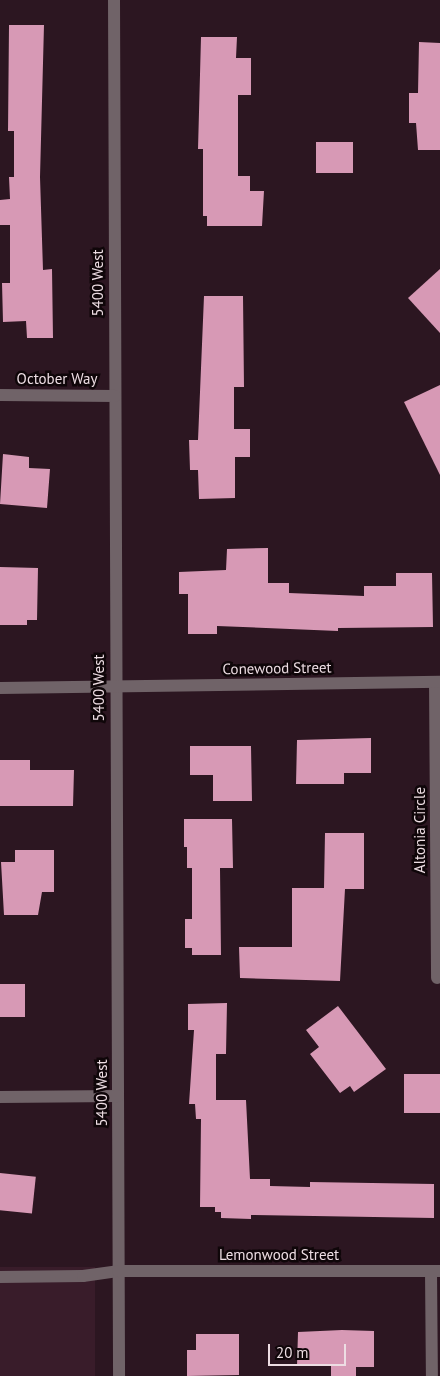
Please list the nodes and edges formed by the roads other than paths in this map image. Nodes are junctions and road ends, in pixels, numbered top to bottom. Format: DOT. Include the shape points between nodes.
graph roads {
  1 [pos="114,0"];
  2 [pos="0,395"];
  3 [pos="115,396"];
  4 [pos="438,682"];
  5 [pos="0,688"];
  6 [pos="115,688"];
  7 [pos="437,978"];
  8 [pos="0,1096"];
  9 [pos="118,1096"];
  10 [pos="118,1271"];
  11 [pos="436,1271"];
  12 [pos="0,1277"];
  13 [pos="119,1376"];
  14 [pos="432,1376"];
  1 -- 3 [label="street, 5400 West"];
  2 -- 3 [label="street, October Way"];
  3 -- 6 [label="street, 5400 West"];
  4 -- 6 [label="street, Conewood Street"];
  4 -- 7 [label="street, Altonia Circle"];
  5 -- 6 [label="street, Conewood Street"];
  6 -- 9 [label="street, 5400 West"];
  8 -- 9 [label="street"];
  9 -- 10 [label="street, 5400 West"];
  10 -- 11 [label="street, Lemonwood Street"];
  10 -- 12 [label="street, Lemonwood Street" via="83,1276"];
  10 -- 13 [label="street, 5400 West"];
  11 -- 14 [label="street"];
}
